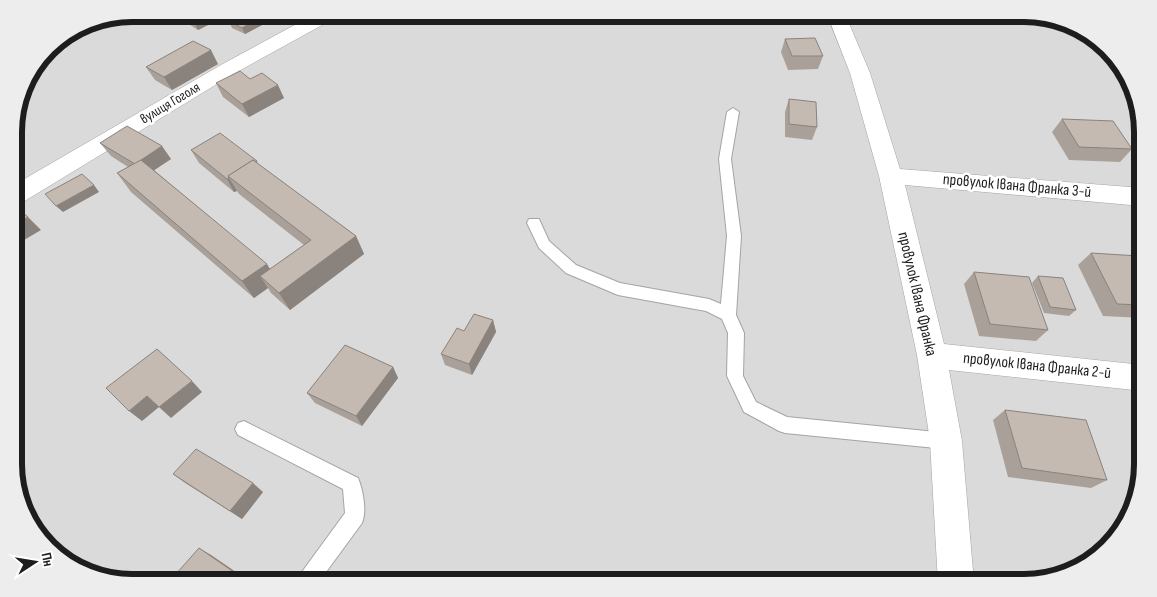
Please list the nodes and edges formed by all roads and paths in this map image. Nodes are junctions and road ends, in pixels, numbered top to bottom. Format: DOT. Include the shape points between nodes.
graph roads {
  1 [pos="313,22"];
  2 [pos="839,22"];
  3 [pos="733,112"];
  4 [pos="891,176"];
  5 [pos="23,191"];
  6 [pos="1134,196"];
  7 [pos="534,223"];
  8 [pos="728,315"];
  9 [pos="932,355"];
  10 [pos="1134,377"];
  11 [pos="244,429"];
  12 [pos="946,441"];
  13 [pos="313,574"];
  14 [pos="955,574"];
  1 -- 5 [label="street, вулиця Гоголя"];
  2 -- 4 [label="street, провулок Івана Франка" via="860,73"];
  3 -- 8 [label="lane" via="725,159 734,236"];
  4 -- 6 [label="street, провулок Івана Франка 3-й"];
  4 -- 9 [label="street, провулок Івана Франка"];
  7 -- 8 [label="lane" via="544,244 571,269 618,289 709,305"];
  8 -- 12 [label="lane" via="736,332 735,376 750,407 785,425"];
  9 -- 10 [label="street, провулок Івана Франка 2-й"];
  9 -- 12 [label="street, провулок Івана Франка"];
  11 -- 13 [label="lane" via="352,484 355,516"];
  12 -- 14 [label="street, провулок Івана Франка"];
}
